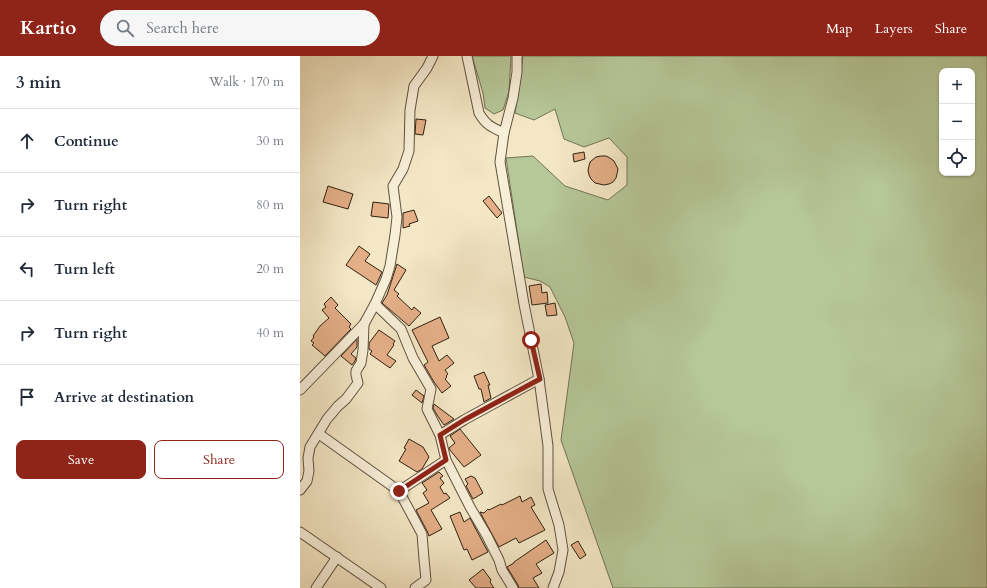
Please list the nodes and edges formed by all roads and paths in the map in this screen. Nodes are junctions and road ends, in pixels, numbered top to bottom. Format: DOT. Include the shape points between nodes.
graph roads {
  1 [pos="433,56"];
  2 [pos="466,56"];
  3 [pos="517,56"];
  4 [pos="504,133"];
  5 [pos="375,304"];
  6 [pos="364,324"];
  7 [pos="540,379"];
  8 [pos="300,390"];
  9 [pos="318,434"];
  10 [pos="440,435"];
  11 [pos="446,460"];
  12 [pos="300,490"];
  13 [pos="399,491"];
  14 [pos="300,532"];
  15 [pos="337,557"];
  16 [pos="316,588"];
  17 [pos="381,588"];
  18 [pos="416,588"];
  19 [pos="513,588"];
  20 [pos="553,588"];
  1 -- 5 [label="street" via="414,86 410,110 409,151 403,169 393,186 396,217 390,266"];
  2 -- 4 [label="street" via="479,112 490,127"];
  3 -- 4 [label="street" via="513,98"];
  4 -- 7 [label="street" via="500,162 524,304"];
  5 -- 6 [label="street"];
  5 -- 10 [label="street" via="401,329 413,358 431,389 427,409"];
  6 -- 8 [label="street"];
  6 -- 9 [label="street" via="361,362 356,371 358,383 327,419"];
  7 -- 10 [label="street"];
  7 -- 20 [label="street" via="548,446 548,489 559,525 563,550"];
  9 -- 12 [label="street" via="310,447 307,481"];
  9 -- 13 [label="street"];
  10 -- 11 [label="street"];
  11 -- 13 [label="street"];
  11 -- 19 [label="street"];
  13 -- 18 [label="street" via="422,534 426,580"];
  14 -- 15 [label="street"];
  15 -- 16 [label="street"];
  15 -- 17 [label="street"];
}
